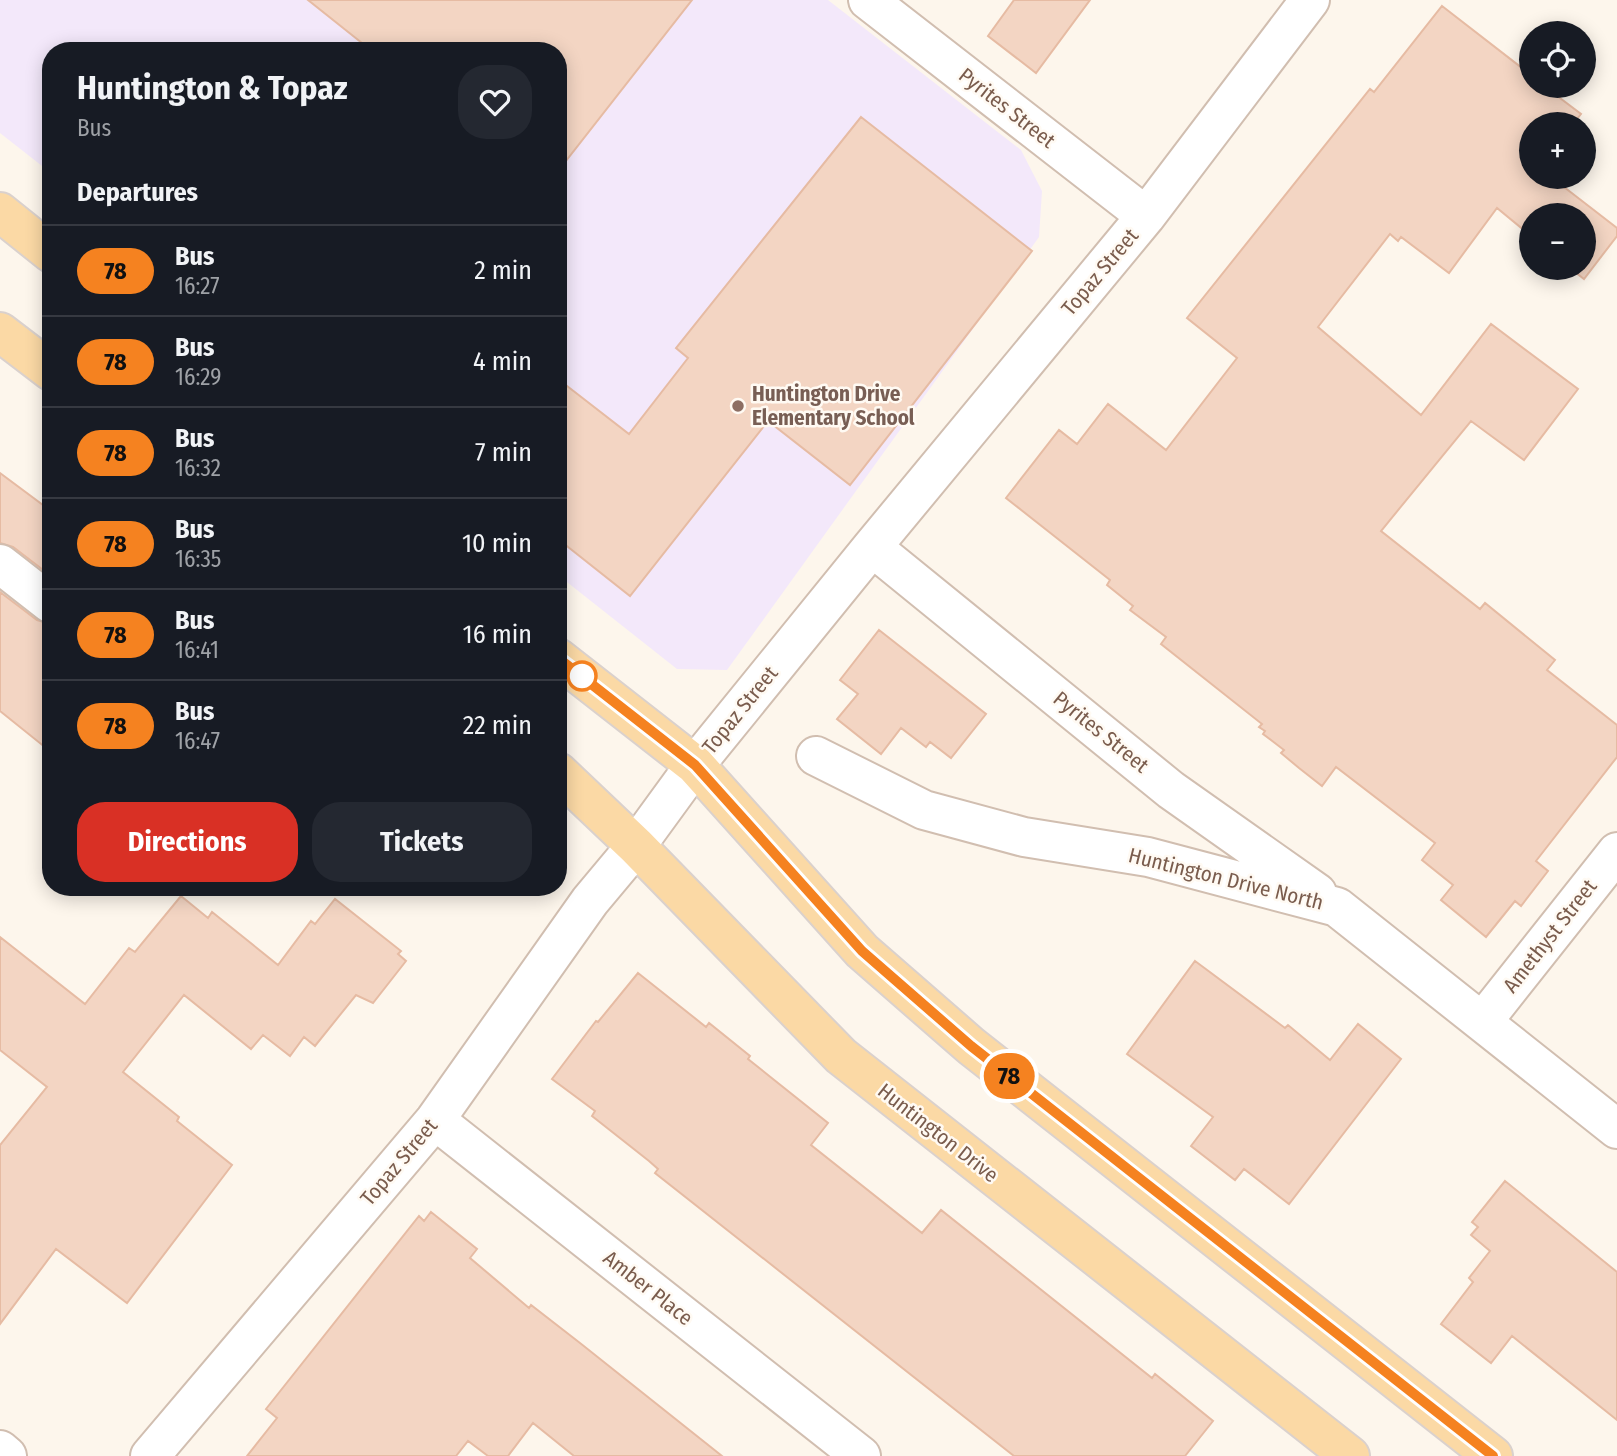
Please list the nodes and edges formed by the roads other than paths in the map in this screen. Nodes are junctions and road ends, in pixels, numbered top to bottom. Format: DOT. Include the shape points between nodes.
graph roads {
  1 [pos="868,0"];
  2 [pos="1310,0"];
  3 [pos="0,212"];
  4 [pos="1146,216"];
  5 [pos="42,246"];
  6 [pos="0,332"];
  7 [pos="42,364"];
  8 [pos="872,547"];
  9 [pos="0,564"];
  10 [pos="42,597"];
  11 [pos="567,665"];
  12 [pos="816,756"];
  13 [pos="695,765"];
  14 [pos="567,781"];
  15 [pos="636,846"];
  16 [pos="1617,852"];
  17 [pos="1338,907"];
  18 [pos="1483,1021"];
  19 [pos="435,1120"];
  20 [pos="1617,1129"];
  21 [pos="0,1450"];
  22 [pos="7,1456"];
  23 [pos="150,1456"];
  24 [pos="861,1456"];
  25 [pos="1350,1456"];
  26 [pos="1493,1456"];
  1 -- 4 [label="street, Pyrites Street"];
  2 -- 4 [label="street, Topaz Street"];
  3 -- 5 [label="main road"];
  4 -- 8 [label="street, Topaz Street"];
  6 -- 7 [label="main road"];
  8 -- 13 [label="street, Topaz Street"];
  8 -- 17 [label="street, Pyrites Street" via="1171,789"];
  9 -- 10 [label="street"];
  11 -- 13 [label="main road"];
  12 -- 17 [label="street, Huntington Drive North" via="925,810 1024,838 1148,858"];
  13 -- 15 [label="street, Topaz Street"];
  13 -- 26 [label="main road" via="862,951 971,1046"];
  14 -- 15 [label="main road, Huntington Drive"];
  15 -- 19 [label="street, Topaz Street" via="590,901"];
  15 -- 25 [label="main road, Huntington Drive" via="841,1056"];
  16 -- 18 [label="street, Amethyst Street"];
  17 -- 18 [label="street, Huntington Drive North"];
  18 -- 20 [label="street, Huntington Drive North"];
  19 -- 23 [label="street, Topaz Street"];
  19 -- 24 [label="street, Amber Place"];
  21 -- 22 [label="street"];
}
